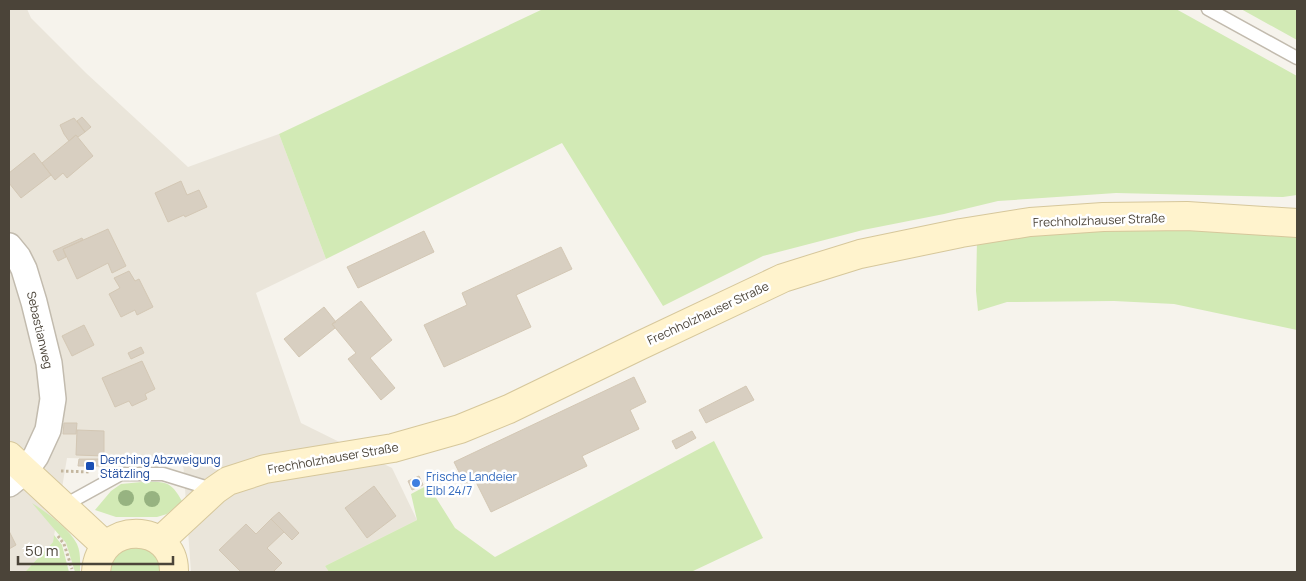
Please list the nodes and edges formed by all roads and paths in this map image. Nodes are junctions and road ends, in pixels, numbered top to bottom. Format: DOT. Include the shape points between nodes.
graph roads {
  1 [pos="1208,9"];
  2 [pos="1297,58"];
  3 [pos="1297,223"];
  4 [pos="9,246"];
  5 [pos="90,466"];
  6 [pos="20,467"];
  7 [pos="215,490"];
  8 [pos="63,506"];
  9 [pos="160,541"];
  10 [pos="106,546"];
  11 [pos="96,572"];
  12 [pos="174,572"];
  1 -- 2 [label="lane"];
  3 -- 7 [label="street, Frechholzhauser Straße" via="1186,216 1030,222 860,254 783,278 509,409 460,429 393,448 265,469"];
  4 -- 6 [label="street, Sebastianweg" via="24,269 49,363 52,399 48,430"];
  5 -- 6 [label="path" via="90,472"];
  6 -- 8 [label="street"];
  7 -- 8 [label="lane" via="163,474 121,474"];
  7 -- 9 [label="street, Frechholzhauser Straße"];
  8 -- 10 [label="street"];
  9 -- 10 [label="street" via="142,533 132,533 122,535"];
  9 -- 12 [label="street" via="172,558"];
  10 -- 11 [label="street" via="100,554"];
}
